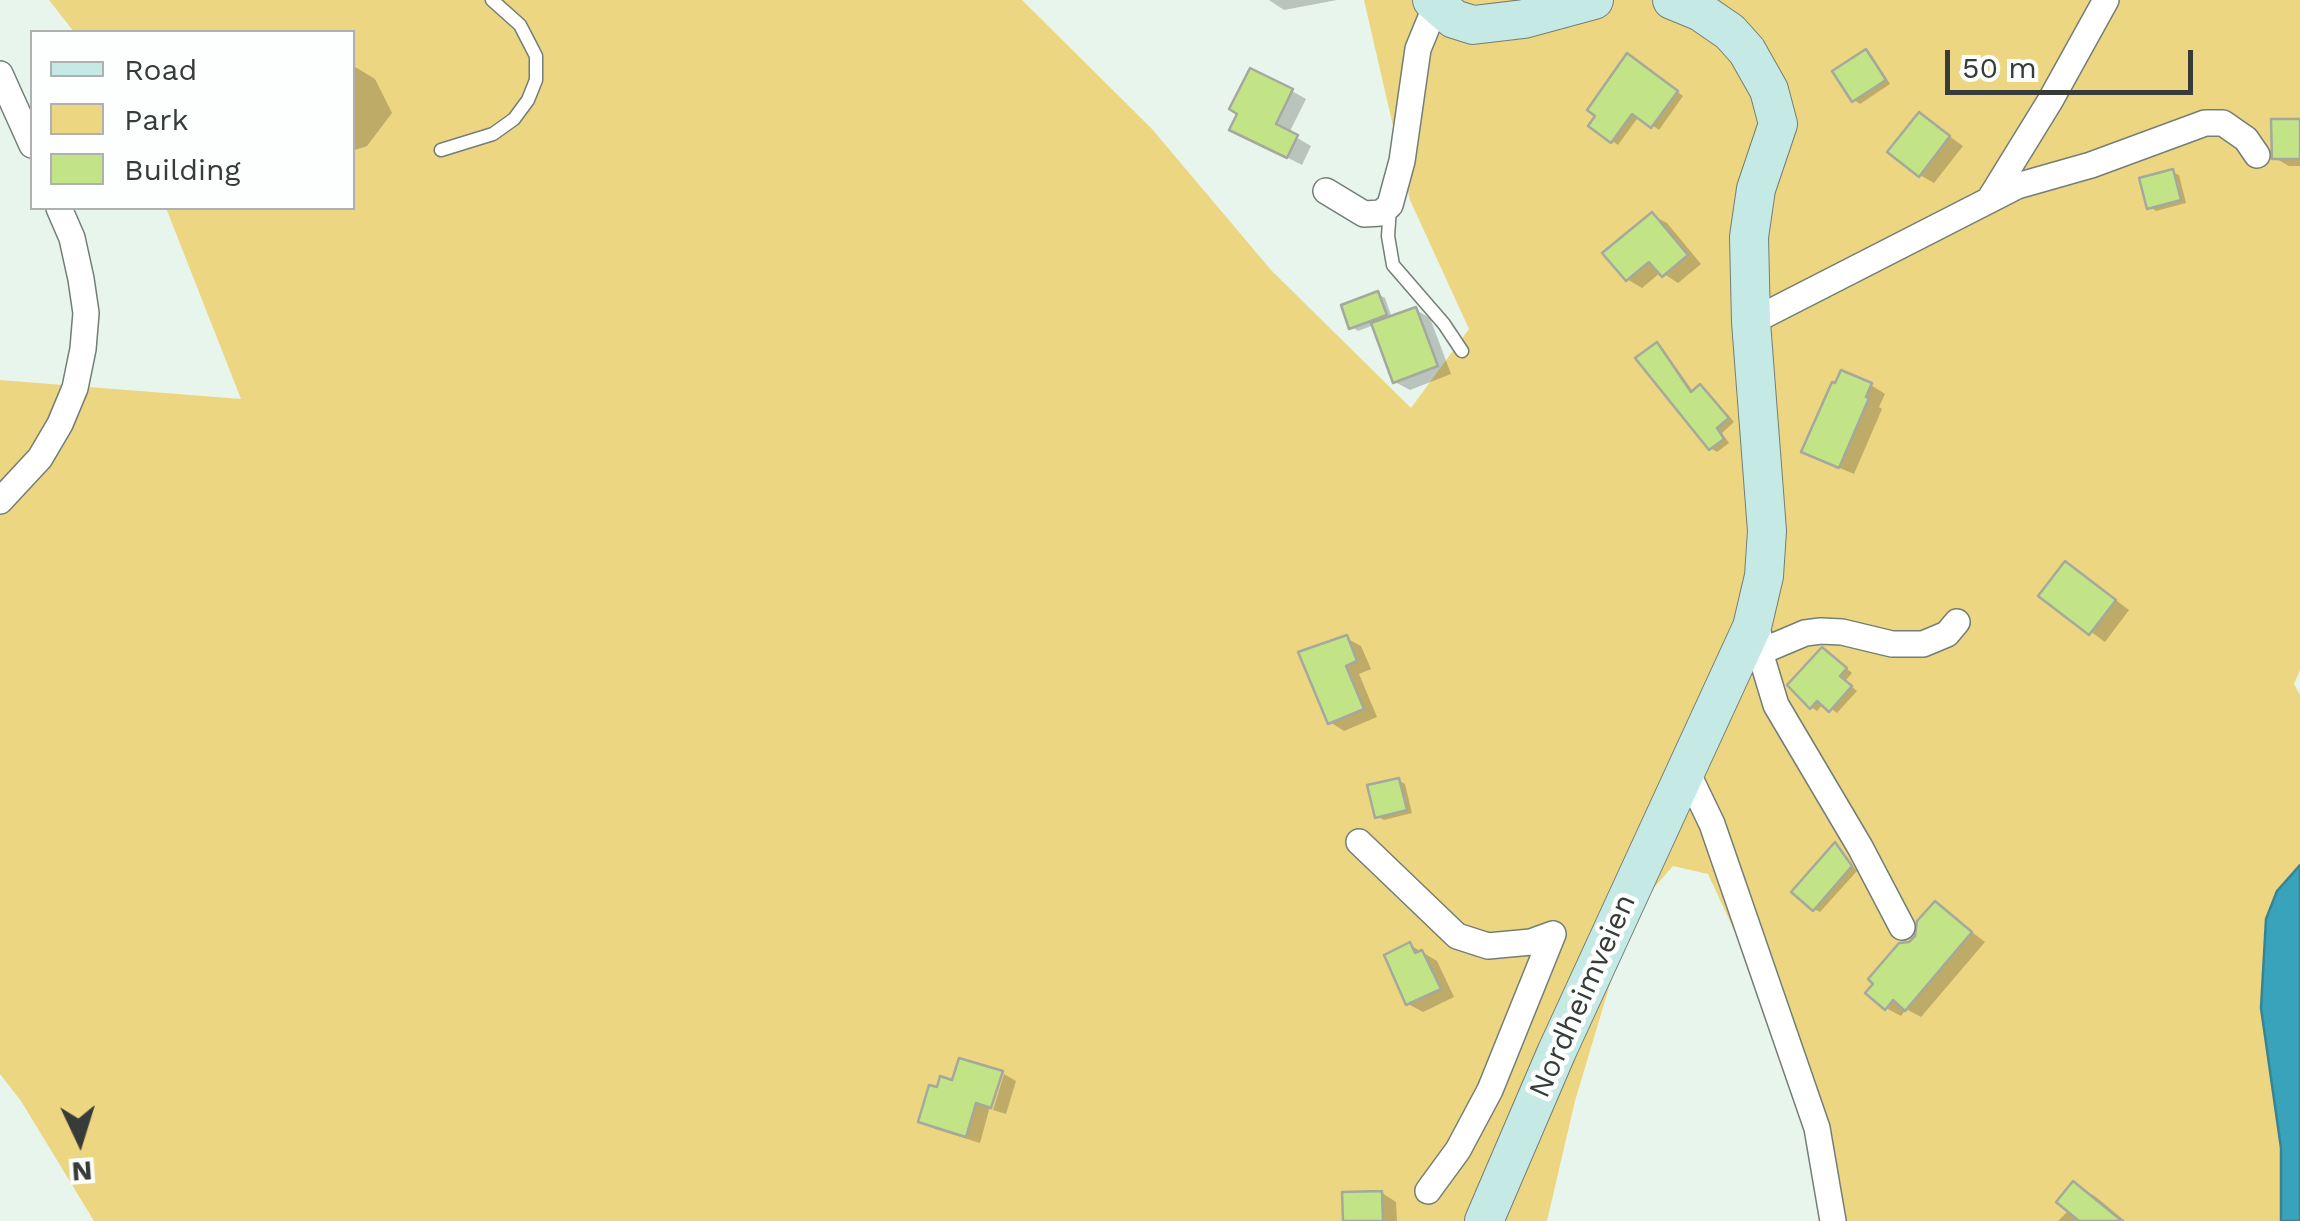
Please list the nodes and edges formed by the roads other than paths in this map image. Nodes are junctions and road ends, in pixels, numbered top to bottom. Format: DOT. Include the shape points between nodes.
graph roads {
  1 [pos="492,0"];
  2 [pos="1594,0"];
  3 [pos="1672,0"];
  4 [pos="2106,0"];
  5 [pos="1434,3"];
  6 [pos="0,74"];
  7 [pos="30,142"];
  8 [pos="441,150"];
  9 [pos="2257,155"];
  10 [pos="1326,191"];
  11 [pos="1989,200"];
  12 [pos="1390,206"];
  13 [pos="60,210"];
  14 [pos="1751,322"];
  15 [pos="1462,351"];
  16 [pos="0,501"];
  17 [pos="1957,622"];
  18 [pos="1756,640"];
  19 [pos="1687,772"];
  20 [pos="1359,842"];
  21 [pos="1902,927"];
  22 [pos="1428,1191"];
  23 [pos="1832,1210"];
  24 [pos="1484,1221"];
  25 [pos="1848,1221"];
  1 -- 8 [label="lane" via="520,25 536,56 536,80 528,100 494,134"];
  2 -- 5 [label="main road" via="1473,25"];
  3 -- 14 [label="main road, Nordheimveien" via="1702,12 1747,51 1769,90 1778,124 1756,189 1749,237"];
  4 -- 11 [label="street"];
  5 -- 12 [label="street" via="1418,49"];
  6 -- 7 [label="street"];
  9 -- 11 [label="street" via="2223,123 2205,123"];
  10 -- 12 [label="street" via="1364,214"];
  11 -- 14 [label="street"];
  12 -- 15 [label="lane" via="1394,266"];
  13 -- 16 [label="street" via="86,313 74,388 40,458"];
  14 -- 18 [label="main road, Nordheimveien" via="1767,531"];
  17 -- 18 [label="street" via="1948,634 1923,644 1821,631"];
  18 -- 19 [label="main road, Nordheimveien"];
  18 -- 21 [label="street" via="1776,705"];
  19 -- 23 [label="street" via="1712,824 1818,1128"];
  19 -- 24 [label="main road, Nordheimveien"];
  20 -- 22 [label="street" via="1456,936 1488,946 1553,934 1490,1090"];
  23 -- 25 [label="street"];
}
